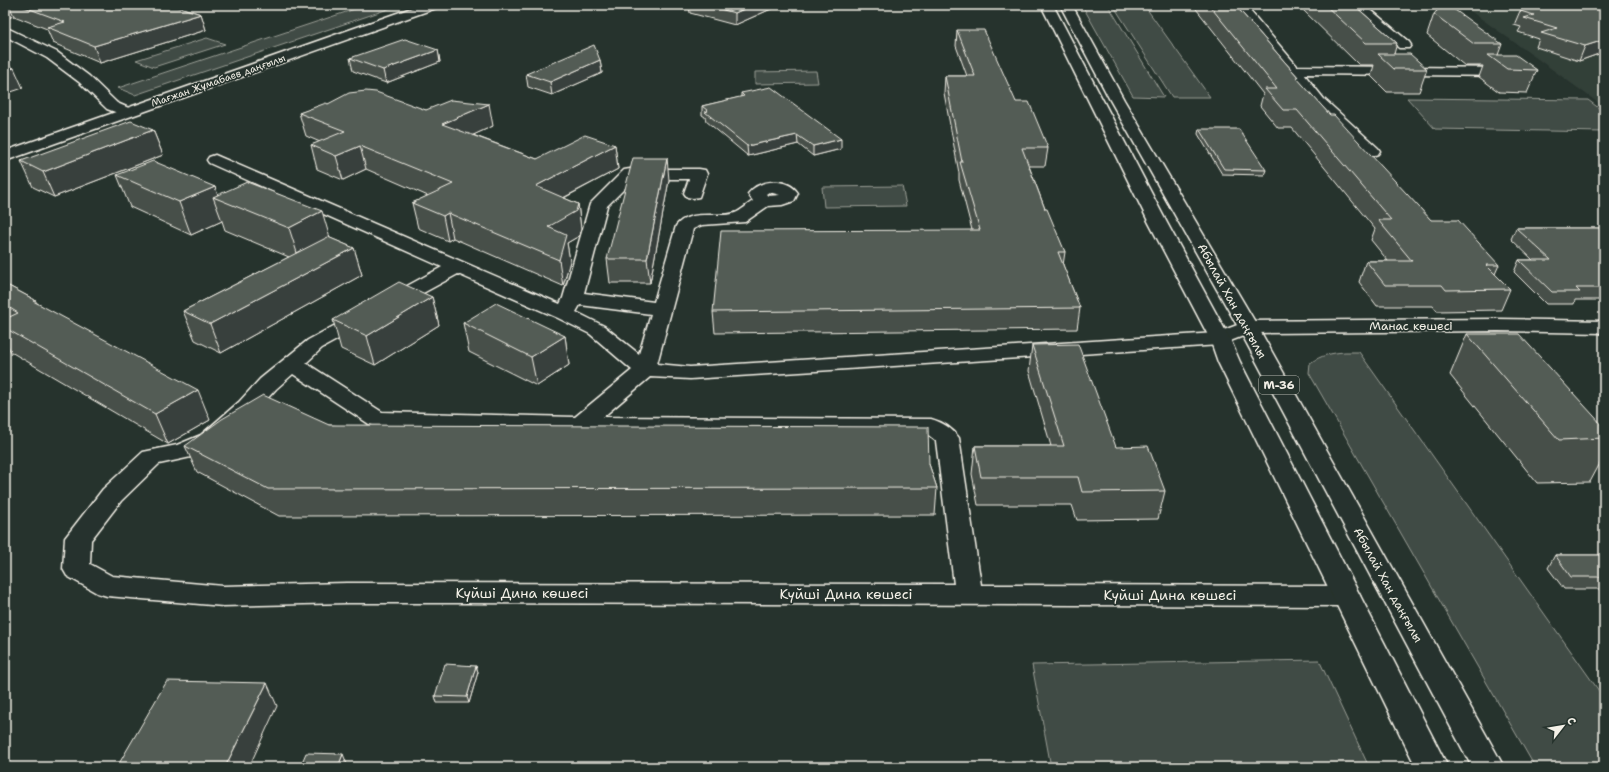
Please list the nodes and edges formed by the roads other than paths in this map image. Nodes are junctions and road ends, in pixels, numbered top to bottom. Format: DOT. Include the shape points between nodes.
graph roads {
  1 [pos="409,5"];
  2 [pos="432,5"];
  3 [pos="1047,5"];
  4 [pos="1066,5"];
  5 [pos="1239,5"];
  6 [pos="1358,5"];
  7 [pos="1438,5"];
  8 [pos="5,31"];
  9 [pos="1472,33"];
  10 [pos="1404,45"];
  11 [pos="1292,70"];
  12 [pos="1524,72"];
  13 [pos="112,106"];
  14 [pos="126,112"];
  15 [pos="5,143"];
  16 [pos="1372,151"];
  17 [pos="5,156"];
  18 [pos="215,160"];
  19 [pos="693,193"];
  20 [pos="764,200"];
  21 [pos="458,266"];
  22 [pos="569,306"];
  23 [pos="661,309"];
  24 [pos="1248,326"];
  25 [pos="1604,327"];
  26 [pos="1220,339"];
  27 [pos="293,364"];
  28 [pos="645,370"];
  29 [pos="580,424"];
  30 [pos="969,594"];
  31 [pos="1346,596"];
  32 [pos="1432,767"];
  33 [pos="1488,767"];
  1 -- 13 [label="street, Мағжан Жұмабаев даңғылы"];
  2 -- 14 [label="street, Мағжан Жұмабаев даңғылы"];
  3 -- 26 [label="street, M-36"];
  4 -- 24 [label="street, Абылай Хан даңғылы / M-36" via="1117,100"];
  5 -- 11 [label="street"];
  6 -- 10 [label="street"];
  7 -- 9 [label="street"];
  8 -- 13 [label="street" via="52,55 84,79"];
  11 -- 12 [label="street"];
  11 -- 16 [label="street" via="1319,102"];
  13 -- 14 [label="street"];
  13 -- 15 [label="street, Мағжан Жұмабаев даңғылы"];
  14 -- 17 [label="street, Мағжан Жұмабаев даңғылы"];
  18 -- 21 [label="street"];
  19 -- 22 [label="street" via="699,174 630,174 600,204"];
  20 -- 23 [label="street" via="739,218 699,220 685,226"];
  21 -- 22 [label="street"];
  21 -- 27 [label="street" via="315,344"];
  22 -- 23 [label="street"];
  22 -- 28 [label="street"];
  23 -- 28 [label="street"];
  24 -- 25 [label="street, Манас көшесі"];
  24 -- 26 [label="street, Манас көшесі"];
  24 -- 33 [label="street, Абылай Хан даңғылы / M-36" via="1319,461"];
  26 -- 28 [label="street" via="690,373"];
  26 -- 31 [label="street, M-36" via="1229,362"];
  27 -- 29 [label="street" via="377,419"];
  27 -- 30 [label="street, Күйші Дина көшесі" via="209,440 183,452 151,458 112,495 78,538 76,569 107,586 223,596 347,593"];
  28 -- 29 [label="street"];
  29 -- 30 [label="street" via="931,426 947,438"];
  30 -- 31 [label="street, Күйші Дина көшесі"];
  31 -- 32 [label="street, M-36"];
}
